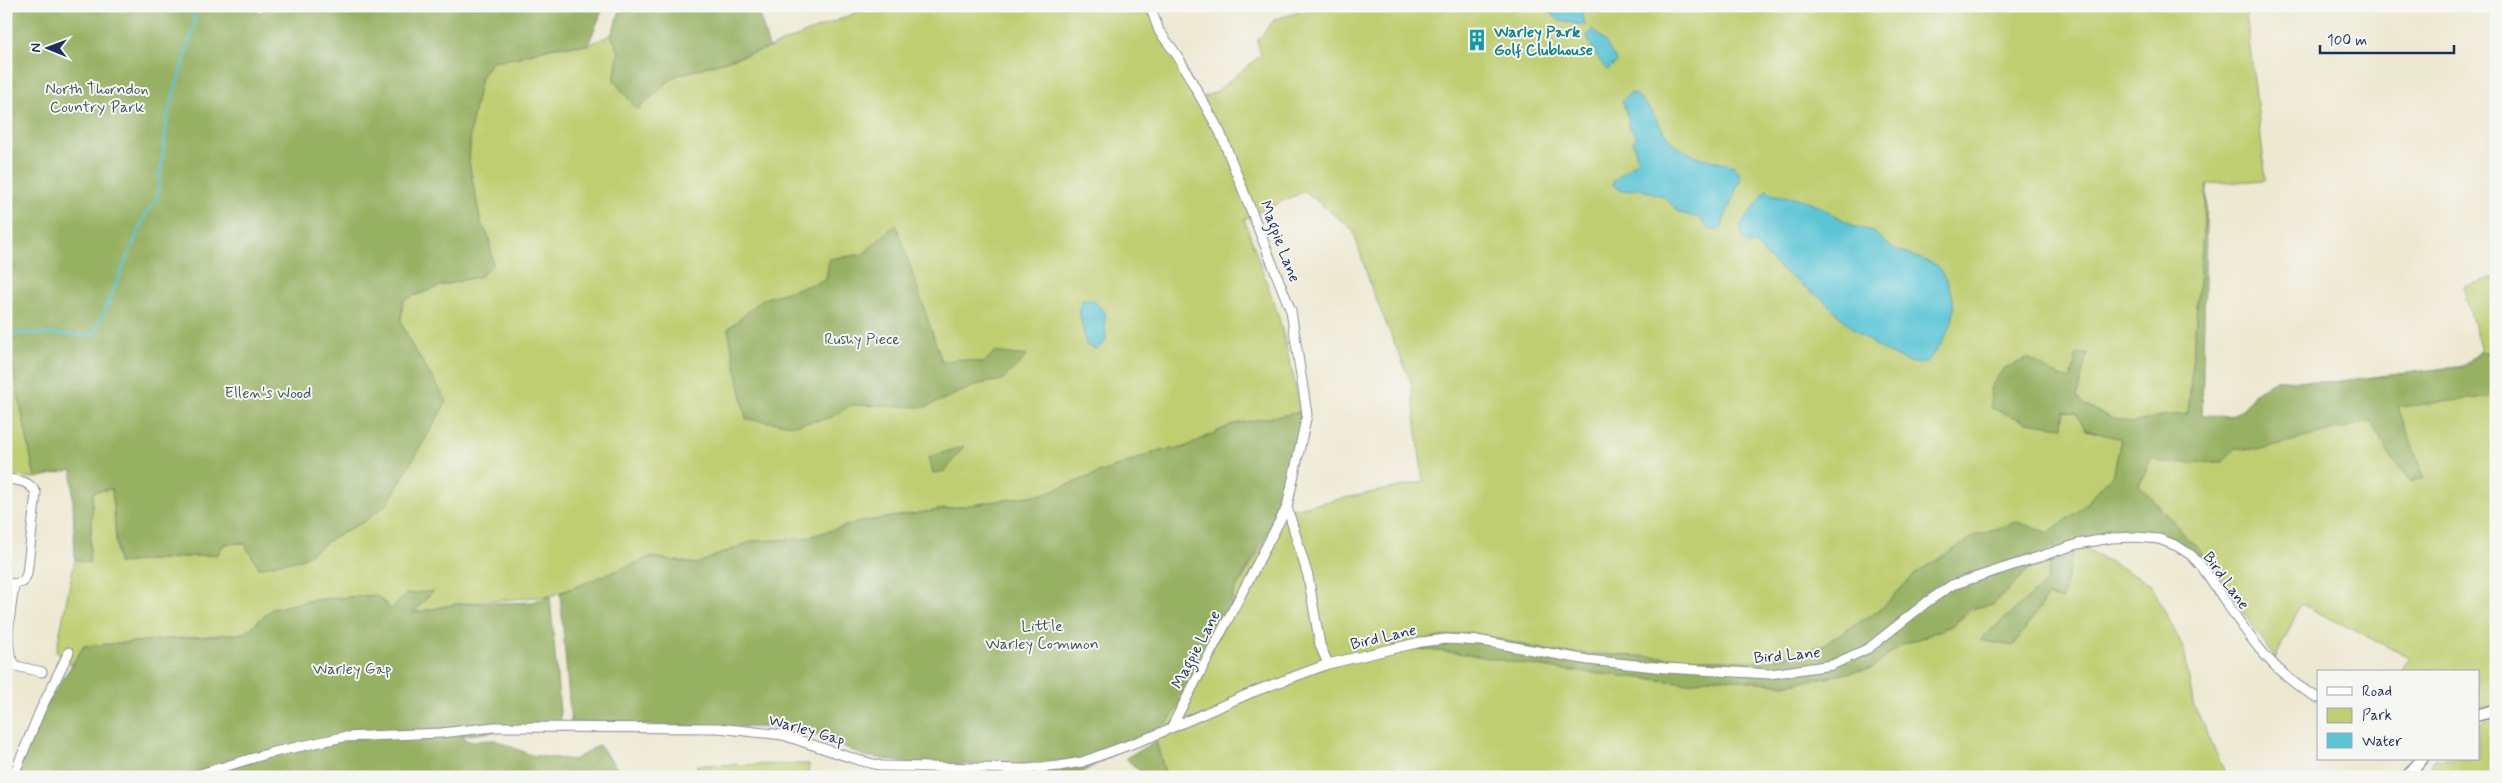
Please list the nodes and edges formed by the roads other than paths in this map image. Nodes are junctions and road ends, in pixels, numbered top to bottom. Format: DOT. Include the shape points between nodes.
graph roads {
  1 [pos="1150,6"];
  2 [pos="6,479"];
  3 [pos="1287,507"];
  4 [pos="10,584"];
  5 [pos="69,652"];
  6 [pos="1328,664"];
  7 [pos="42,672"];
  8 [pos="2317,697"];
  9 [pos="2496,710"];
  10 [pos="2480,714"];
  11 [pos="1172,726"];
  12 [pos="2421,760"];
  13 [pos="2413,775"];
  14 [pos="13,777"];
  15 [pos="190,777"];
  1 -- 3 [label="street, Magpie Lane" via="1159,31 1177,55 1220,132 1291,311 1307,414"];
  2 -- 4 [label="street" via="23,480 36,493 27,574 23,582"];
  3 -- 6 [label="street, Magpie Lane" via="1308,576 1320,645"];
  3 -- 11 [label="street, Magpie Lane"];
  4 -- 7 [label="street" via="9,656 16,666"];
  5 -- 14 [label="street"];
  6 -- 8 [label="street, Bird Lane" via="1446,639 1482,641 1588,660 1665,668 1770,674 1803,670 1832,665 1868,648 1952,585 2078,544 2137,537 2159,539 2191,555 2262,654"];
  6 -- 11 [label="street, Bird Lane"];
  9 -- 10 [label="main road"];
  11 -- 15 [label="street, Warley Gap" via="1082,762 1026,769 882,766 783,735 754,730 494,727 343,737 277,751"];
  12 -- 13 [label="main road"];
}
